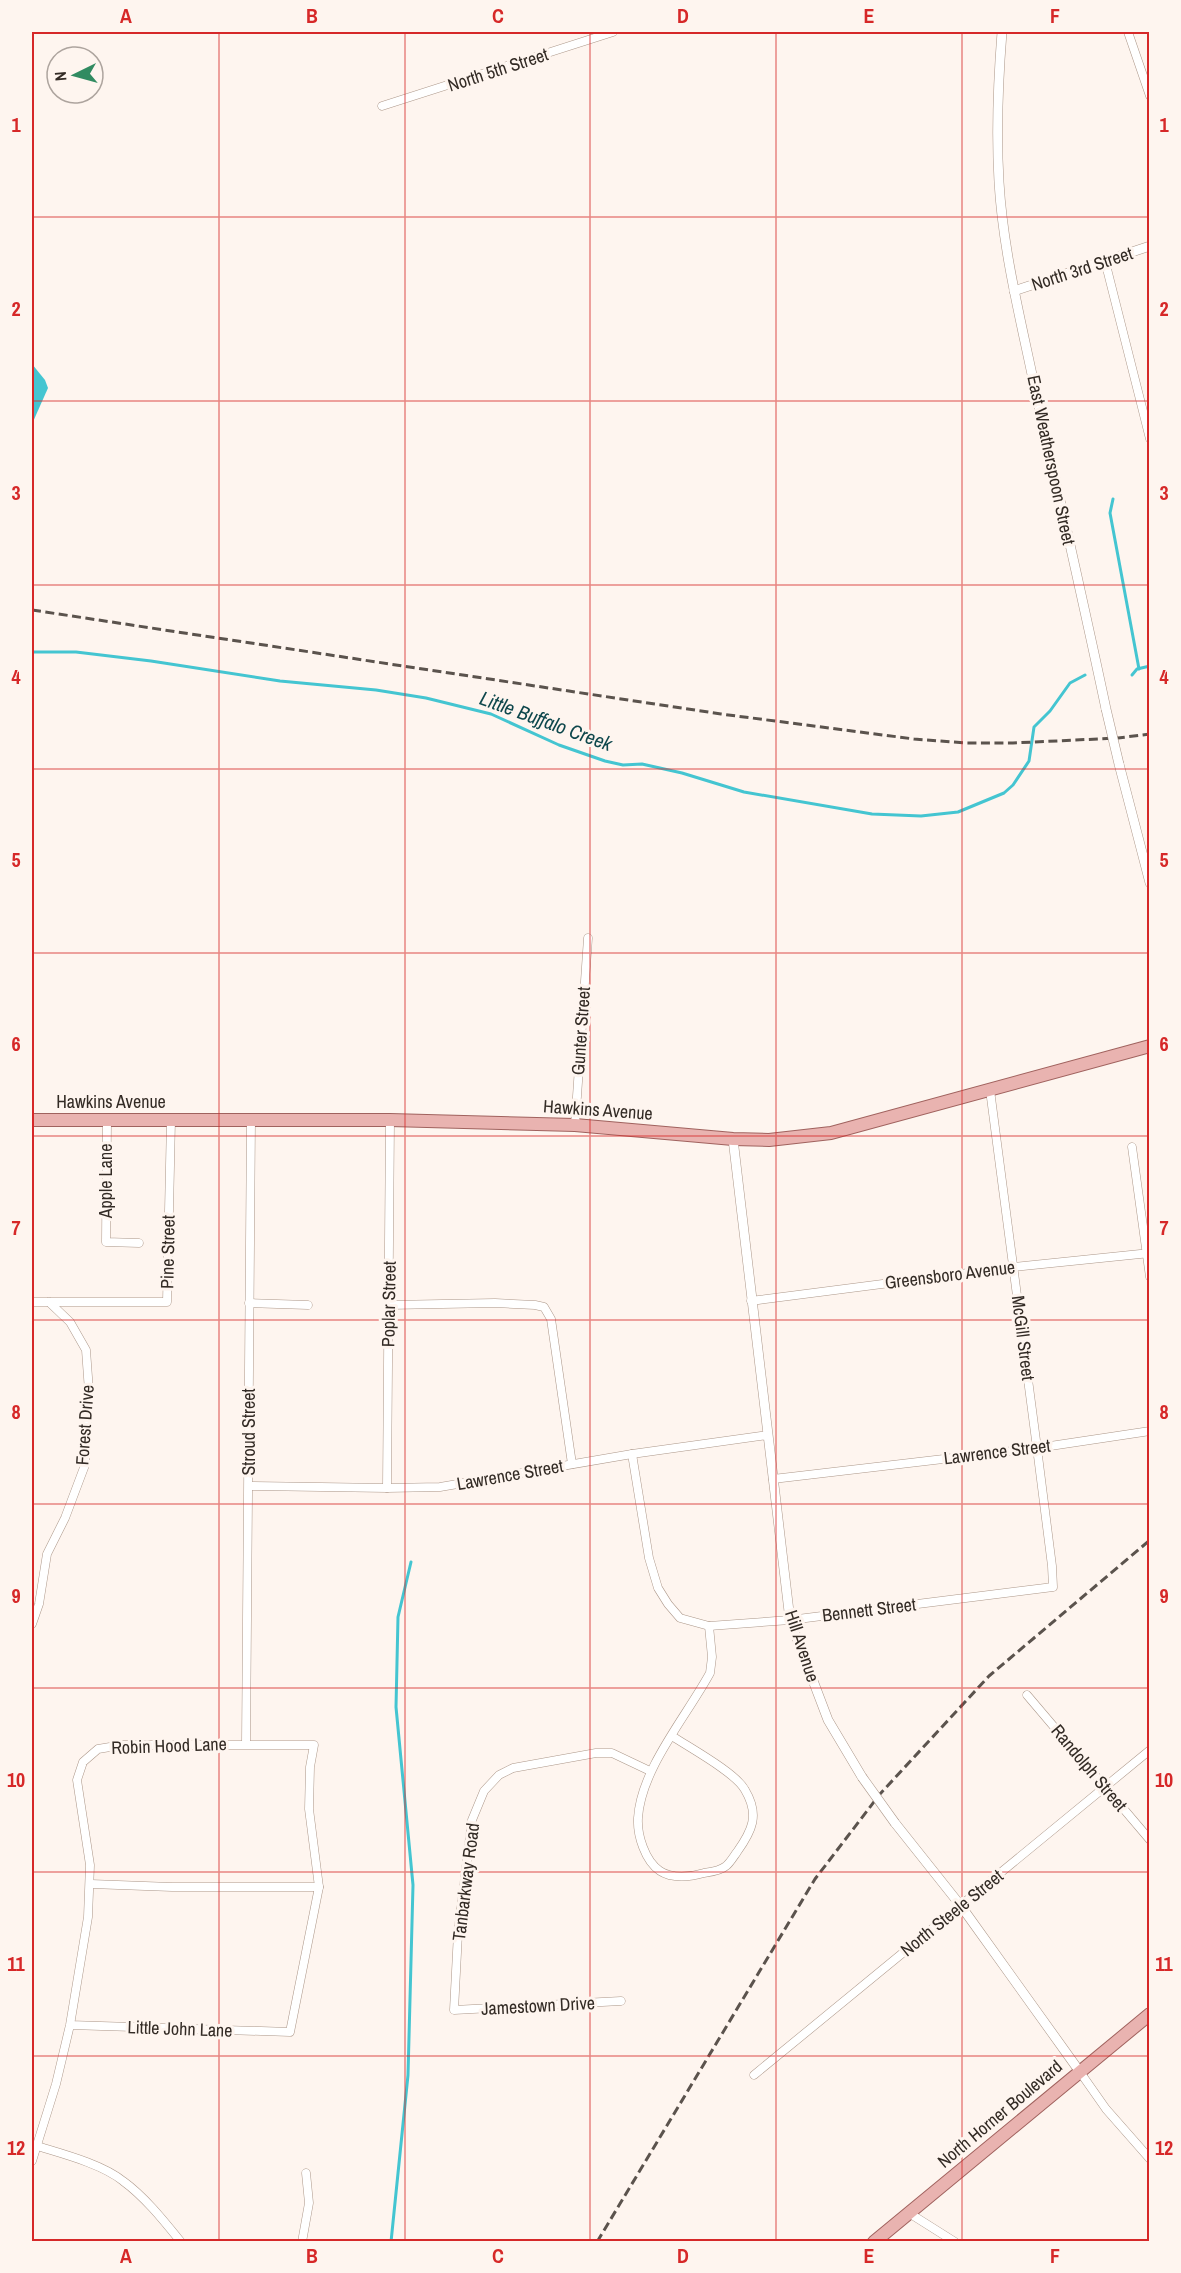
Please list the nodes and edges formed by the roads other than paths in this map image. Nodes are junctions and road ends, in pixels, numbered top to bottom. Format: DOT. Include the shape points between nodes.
graph roads {
  1 [pos="613,32"];
  2 [pos="1002,32"];
  3 [pos="1128,32"];
  4 [pos="1149,96"];
  5 [pos="382,106"];
  6 [pos="1149,246"];
  7 [pos="1105,261"];
  8 [pos="1014,291"];
  9 [pos="1149,439"];
  10 [pos="1149,883"];
  11 [pos="588,938"];
  12 [pos="1149,1046"];
  13 [pos="990,1090"];
  14 [pos="251,1119"];
  15 [pos="32,1120"];
  16 [pos="107,1120"];
  17 [pos="171,1120"];
  18 [pos="390,1120"];
  19 [pos="575,1125"];
  20 [pos="733,1139"];
  21 [pos="1132,1148"];
  22 [pos="139,1243"];
  23 [pos="1148,1252"];
  24 [pos="1014,1267"];
  25 [pos="1149,1277"];
  26 [pos="751,1301"];
  27 [pos="32,1302"];
  28 [pos="49,1302"];
  29 [pos="249,1303"];
  30 [pos="308,1305"];
  31 [pos="389,1305"];
  32 [pos="1149,1431"];
  33 [pos="768,1435"];
  34 [pos="1037,1448"];
  35 [pos="632,1454"];
  36 [pos="572,1464"];
  37 [pos="773,1479"];
  38 [pos="249,1486"];
  39 [pos="387,1488"];
  40 [pos="1053,1587"];
  41 [pos="790,1620"];
  42 [pos="32,1624"];
  43 [pos="709,1626"];
  44 [pos="1028,1695"];
  45 [pos="672,1736"];
  46 [pos="246,1744"];
  47 [pos="1149,1750"];
  48 [pos="650,1771"];
  49 [pos="1105,1787"];
  50 [pos="1149,1840"];
  51 [pos="91,1884"];
  52 [pos="318,1887"];
  53 [pos="961,1906"];
  54 [pos="621,2001"];
  55 [pos="454,2010"];
  56 [pos="1149,2014"];
  57 [pos="70,2025"];
  58 [pos="1080,2072"];
  59 [pos="754,2075"];
  60 [pos="37,2146"];
  61 [pos="1149,2159"];
  62 [pos="32,2161"];
  63 [pos="306,2173"];
  64 [pos="909,2213"];
  65 [pos="182,2241"];
  66 [pos="302,2241"];
  67 [pos="874,2241"];
  68 [pos="955,2241"];
  1 -- 5 [label="street, North 5th Street"];
  2 -- 8 [label="street, East Weatherspoon Street" via="997,100 999,184"];
  3 -- 4 [label="street"];
  6 -- 7 [label="street, North 3rd Street"];
  7 -- 8 [label="street, North 3rd Street"];
  7 -- 9 [label="street"];
  8 -- 10 [label="street, East Weatherspoon Street, bridge" via="1106,708"];
  11 -- 19 [label="street, Gunter Street"];
  12 -- 13 [label="main road, Hawkins Avenue"];
  13 -- 20 [label="main road, Hawkins Avenue" via="831,1133 769,1140"];
  13 -- 24 [label="street, McGill Street"];
  14 -- 17 [label="main road, Hawkins Avenue"];
  14 -- 18 [label="main road, Hawkins Avenue"];
  14 -- 29 [label="street, Stroud Street"];
  15 -- 16 [label="main road, Hawkins Avenue"];
  16 -- 17 [label="main road, Hawkins Avenue"];
  16 -- 22 [label="street, Apple Lane" via="106,1242"];
  17 -- 28 [label="street, Pine Street" via="167,1302"];
  18 -- 19 [label="main road, Hawkins Avenue"];
  18 -- 31 [label="street, Poplar Street"];
  19 -- 20 [label="main road, Hawkins Avenue"];
  20 -- 26 [label="street, Hill Avenue"];
  21 -- 23 [label="street"];
  23 -- 24 [label="street, Greensboro Avenue"];
  23 -- 25 [label="street"];
  24 -- 26 [label="street, Greensboro Avenue"];
  24 -- 34 [label="street, McGill Street"];
  26 -- 33 [label="street, Hill Avenue"];
  27 -- 28 [label="street"];
  28 -- 42 [label="street, Forest Drive" via="70,1322 86,1350 89,1391 85,1465 48,1554"];
  29 -- 30 [label="street"];
  29 -- 38 [label="street, Stroud Street"];
  31 -- 36 [label="street" via="535,1305 546,1310 551,1318"];
  31 -- 39 [label="street, Poplar Street"];
  32 -- 34 [label="street, Lawrence Street"];
  33 -- 35 [label="street, Lawrence Street"];
  33 -- 37 [label="street, Hill Avenue"];
  34 -- 37 [label="street, Lawrence Street"];
  34 -- 40 [label="street, McGill Street"];
  35 -- 36 [label="street, Lawrence Street"];
  35 -- 43 [label="street, Bennett Street" via="649,1558 658,1588 680,1618"];
  36 -- 39 [label="street, Lawrence Street" via="440,1487"];
  37 -- 41 [label="street, Hill Avenue"];
  38 -- 39 [label="street, Lawrence Street"];
  38 -- 46 [label="street, Stroud Street"];
  40 -- 41 [label="street, Bennett Street"];
  41 -- 43 [label="street, Bennett Street"];
  41 -- 53 [label="street, Hill Avenue, bridge" via="828,1720 862,1777"];
  43 -- 45 [label="street" via="710,1673"];
  44 -- 49 [label="street, Randolph Street"];
  45 -- 48 [label="street"];
  45 -- 48 [label="street" via="746,1790 752,1827 727,1866 700,1875 679,1876 660,1871 652,1863 643,1847 638,1819"];
  46 -- 51 [label="street, Robin Hood Lane" via="122,1745 98,1749 83,1762 77,1780"];
  46 -- 52 [label="street, Robin Hood Lane" via="314,1745 309,1809"];
  47 -- 49 [label="street, North Steele Street"];
  48 -- 55 [label="street, Tanbarkway Road" via="612,1753 596,1753 513,1768 499,1775 484,1791 472,1820 458,1933"];
  49 -- 50 [label="street, Randolph Street"];
  49 -- 53 [label="street, North Steele Street"];
  51 -- 52 [label="street"];
  51 -- 57 [label="street, Robin Hood Lane"];
  52 -- 57 [label="street, Little John Lane" via="290,2032"];
  53 -- 58 [label="street, Hill Avenue"];
  53 -- 59 [label="street, North Steele Street"];
  54 -- 55 [label="street, Jamestown Drive"];
  56 -- 58 [label="main road, North Horner Boulevard"];
  57 -- 60 [label="street, Robin Hood Lane"];
  58 -- 61 [label="street"];
  58 -- 64 [label="main road, North Horner Boulevard"];
  60 -- 62 [label="street, Robin Hood Lane"];
  60 -- 65 [label="street" via="123,2180"];
  63 -- 66 [label="street" via="309,2203"];
  64 -- 67 [label="main road, North Horner Boulevard"];
  64 -- 68 [label="street"];
}
